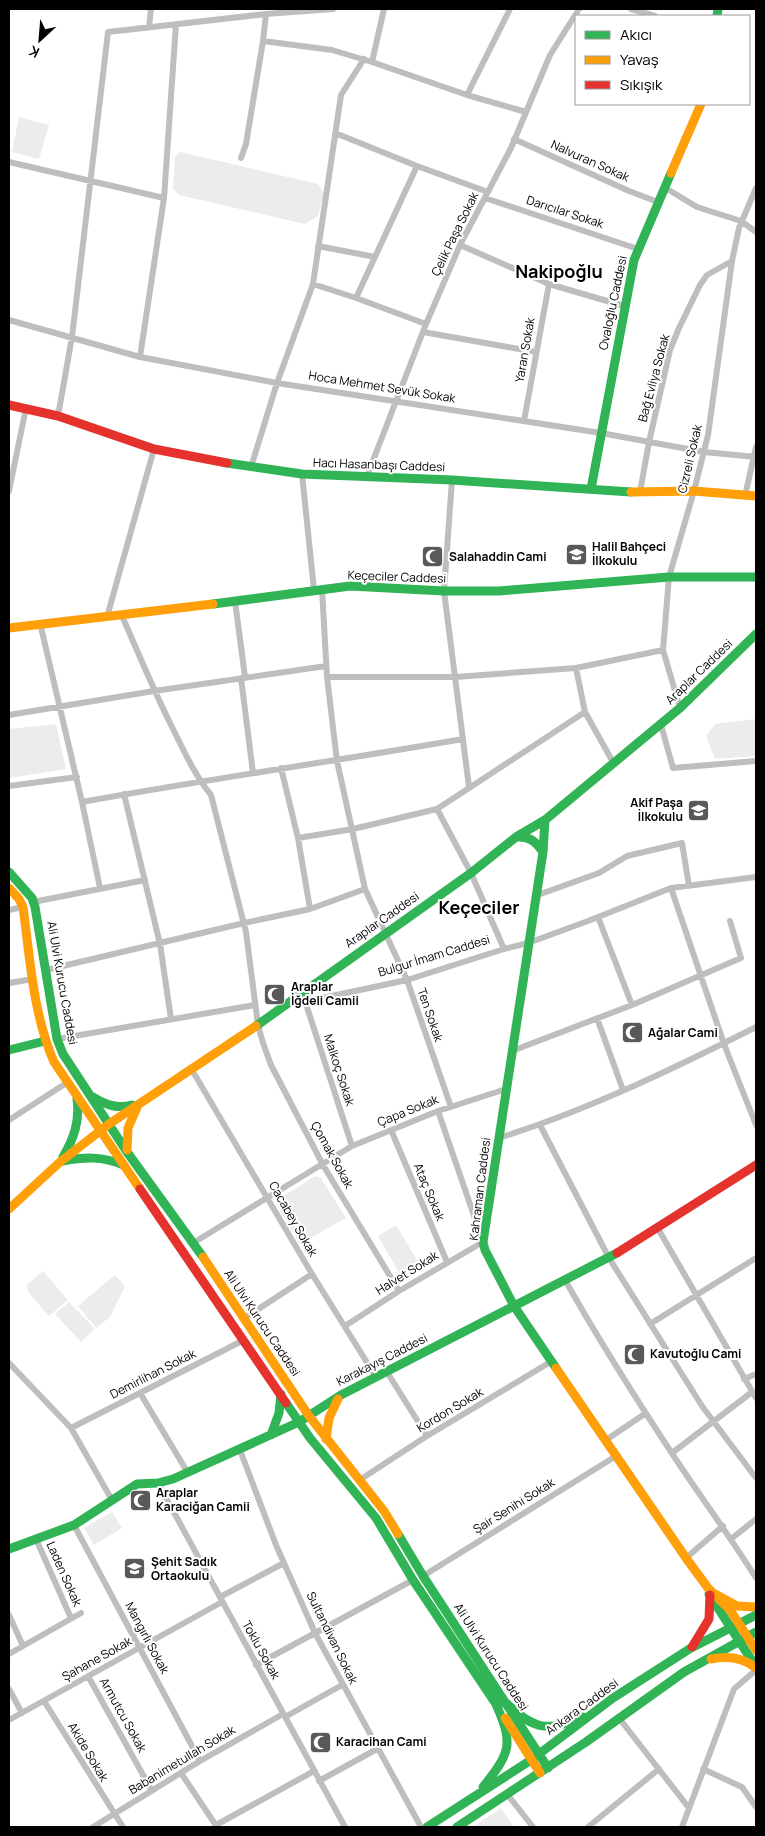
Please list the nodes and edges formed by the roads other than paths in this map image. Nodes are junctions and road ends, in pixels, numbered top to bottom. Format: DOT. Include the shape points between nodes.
graph roads {
  1 [pos="151,9"];
  2 [pos="333,9"];
  3 [pos="384,9"];
  4 [pos="510,9"];
  5 [pos="631,9"];
  6 [pos="266,14"];
  7 [pos="575,15"];
  8 [pos="652,15"];
  9 [pos="176,24"];
  10 [pos="149,27"];
  11 [pos="263,41"];
  12 [pos="364,59"];
  13 [pos="372,62"];
  14 [pos="467,95"];
  15 [pos="701,105"];
  16 [pos="526,112"];
  17 [pos="335,133"];
  18 [pos="514,139"];
  19 [pos="242,158"];
  20 [pos="9,162"];
  21 [pos="418,166"];
  22 [pos="90,180"];
  23 [pos="664,187"];
  24 [pos="756,188"];
  25 [pos="486,194"];
  26 [pos="164,198"];
  27 [pos="658,202"];
  28 [pos="741,221"];
  29 [pos="756,232"];
  30 [pos="460,245"];
  31 [pos="318,246"];
  32 [pos="638,249"];
  33 [pos="375,257"];
  34 [pos="732,261"];
  35 [pos="313,284"];
  36 [pos="549,284"];
  37 [pos="356,298"];
  38 [pos="624,306"];
  39 [pos="9,320"];
  40 [pos="426,324"];
  41 [pos="422,332"];
  42 [pos="72,337"];
  43 [pos="536,352"];
  44 [pos="140,357"];
  45 [pos="277,383"];
  46 [pos="397,401"];
  47 [pos="9,405"];
  48 [pos="26,408"];
  49 [pos="58,416"];
  50 [pos="524,421"];
  51 [pos="601,433"];
  52 [pos="649,442"];
  53 [pos="756,447"];
  54 [pos="154,449"];
  55 [pos="704,452"];
  56 [pos="755,457"];
  57 [pos="251,467"];
  58 [pos="302,474"];
  59 [pos="367,476"];
  60 [pos="452,480"];
  61 [pos="9,489"];
  62 [pos="591,489"];
  63 [pos="694,491"];
  64 [pos="640,492"];
  65 [pos="746,496"];
  66 [pos="756,496"];
  67 [pos="669,577"];
  68 [pos="756,577"];
  69 [pos="318,590"];
  70 [pos="444,591"];
  71 [pos="236,601"];
  72 [pos="122,616"];
  73 [pos="107,617"];
  74 [pos="40,624"];
  75 [pos="9,628"];
  76 [pos="756,634"];
  77 [pos="663,650"];
  78 [pos="326,666"];
  79 [pos="576,668"];
  80 [pos="326,677"];
  81 [pos="455,677"];
  82 [pos="243,678"];
  83 [pos="154,691"];
  84 [pos="60,706"];
  85 [pos="680,708"];
  86 [pos="585,712"];
  87 [pos="9,715"];
  88 [pos="661,724"];
  89 [pos="463,738"];
  90 [pos="337,761"];
  91 [pos="756,761"];
  92 [pos="614,764"];
  93 [pos="281,768"];
  94 [pos="253,772"];
  95 [pos="77,776"];
  96 [pos="200,781"];
  97 [pos="9,786"];
  98 [pos="469,787"];
  99 [pos="124,794"];
  100 [pos="82,802"];
  101 [pos="437,809"];
  102 [pos="545,820"];
  103 [pos="353,829"];
  104 [pos="516,837"];
  105 [pos="298,838"];
  106 [pos="543,852"];
  107 [pos="9,872"];
  108 [pos="471,873"];
  109 [pos="756,877"];
  110 [pos="145,880"];
  111 [pos="689,886"];
  112 [pos="9,888"];
  113 [pos="100,888"];
  114 [pos="671,888"];
  115 [pos="365,889"];
  116 [pos="535,896"];
  117 [pos="33,902"];
  118 [pos="23,907"];
  119 [pos="9,910"];
  120 [pos="310,910"];
  121 [pos="598,918"];
  122 [pos="730,921"];
  123 [pos="244,923"];
  124 [pos="386,932"];
  125 [pos="528,942"];
  126 [pos="160,944"];
  127 [pos="504,948"];
  128 [pos="46,970"];
  129 [pos="700,975"];
  130 [pos="33,979"];
  131 [pos="406,980"];
  132 [pos="9,983"];
  133 [pos="305,1001"];
  134 [pos="289,1003"];
  135 [pos="632,1004"];
  136 [pos="255,1005"];
  137 [pos="597,1018"];
  138 [pos="171,1019"];
  139 [pos="258,1025"];
  140 [pos="756,1027"];
  141 [pos="56,1039"];
  142 [pos="45,1041"];
  143 [pos="724,1044"];
  144 [pos="9,1050"];
  145 [pos="512,1051"];
  146 [pos="192,1070"];
  147 [pos="68,1082"];
  148 [pos="506,1089"];
  149 [pos="623,1090"];
  150 [pos="76,1095"];
  151 [pos="90,1095"];
  152 [pos="140,1103"];
  153 [pos="451,1107"];
  154 [pos="438,1111"];
  155 [pos="9,1120"];
  156 [pos="109,1124"];
  157 [pos="540,1125"];
  158 [pos="756,1125"];
  159 [pos="391,1130"];
  160 [pos="100,1131"];
  161 [pos="499,1138"];
  162 [pos="352,1146"];
  163 [pos="127,1152"];
  164 [pos="60,1162"];
  165 [pos="323,1165"];
  166 [pos="756,1165"];
  167 [pos="124,1166"];
  168 [pos="268,1198"];
  169 [pos="9,1209"];
  170 [pos="657,1227"];
  171 [pos="483,1242"];
  172 [pos="194,1243"];
  173 [pos="609,1258"];
  174 [pos="756,1258"];
  175 [pos="447,1262"];
  176 [pos="312,1274"];
  177 [pos="565,1280"];
  178 [pos="399,1291"];
  179 [pos="696,1296"];
  180 [pos="514,1306"];
  181 [pos="243,1319"];
  182 [pos="650,1324"];
  183 [pos="345,1326"];
  184 [pos="244,1340"];
  185 [pos="552,1361"];
  186 [pos="9,1363"];
  187 [pos="387,1372"];
  188 [pos="756,1374"];
  189 [pos="376,1377"];
  190 [pos="744,1379"];
  191 [pos="140,1393"];
  192 [pos="281,1394"];
  193 [pos="341,1395"];
  194 [pos="754,1395"];
  195 [pos="646,1413"];
  196 [pos="309,1416"];
  197 [pos="299,1422"];
  198 [pos="714,1422"];
  199 [pos="71,1428"];
  200 [pos="271,1435"];
  201 [pos="427,1436"];
  202 [pos="326,1439"];
  203 [pos="606,1440"];
  204 [pos="240,1450"];
  205 [pos="672,1453"];
  206 [pos="616,1456"];
  207 [pos="188,1473"];
  208 [pos="756,1478"];
  209 [pos="361,1480"];
  210 [pos="158,1483"];
  211 [pos="112,1500"];
  212 [pos="756,1519"];
  213 [pos="74,1525"];
  214 [pos="723,1526"];
  215 [pos="732,1538"];
  216 [pos="36,1539"];
  217 [pos="9,1549"];
  218 [pos="686,1558"];
  219 [pos="284,1563"];
  220 [pos="423,1576"];
  221 [pos="756,1578"];
  222 [pos="413,1580"];
  223 [pos="711,1592"];
  224 [pos="221,1600"];
  225 [pos="756,1607"];
  226 [pos="80,1613"];
  227 [pos="9,1615"];
  228 [pos="756,1615"];
  229 [pos="71,1618"];
  230 [pos="735,1626"];
  231 [pos="756,1632"];
  232 [pos="315,1634"];
  233 [pos="748,1636"];
  234 [pos="739,1642"];
  235 [pos="23,1646"];
  236 [pos="139,1648"];
  237 [pos="691,1648"];
  238 [pos="756,1650"];
  239 [pos="9,1654"];
  240 [pos="703,1660"];
  241 [pos="256,1665"];
  242 [pos="756,1669"];
  243 [pos="88,1676"];
  244 [pos="342,1685"];
  245 [pos="9,1689"];
  246 [pos="613,1698"];
  247 [pos="44,1701"];
  248 [pos="499,1701"];
  249 [pos="22,1713"];
  250 [pos="284,1715"];
  251 [pos="618,1718"];
  252 [pos="9,1720"];
  253 [pos="377,1749"];
  254 [pos="535,1757"];
  255 [pos="200,1761"];
  256 [pos="660,1769"];
  257 [pos="704,1770"];
  258 [pos="314,1771"];
  259 [pos="544,1771"];
  260 [pos="181,1773"];
  261 [pos="319,1781"];
  262 [pos="152,1790"];
  263 [pos="507,1794"];
  264 [pos="476,1795"];
  265 [pos="756,1807"];
  266 [pos="689,1808"];
  267 [pos="114,1815"];
  268 [pos="217,1826"];
  269 [pos="93,1827"];
  270 [pos="122,1827"];
  271 [pos="345,1827"];
  272 [pos="421,1827"];
  273 [pos="427,1827"];
  274 [pos="457,1827"];
  275 [pos="533,1827"];
  276 [pos="588,1827"];
  277 [pos="683,1827"];
  1 -- 10 [label="street"];
  2 -- 6 [label="street"];
  3 -- 13 [label="street"];
  4 -- 14 [label="street"];
  5 -- 8 [label="street"];
  6 -- 9 [label="street"];
  6 -- 11 [label="street"];
  7 -- 16 [label="street, Çelik Paşa Sokak" via="550,55"];
  9 -- 10 [label="street"];
  9 -- 26 [label="street"];
  10 -- 22 [label="street" via="108,32"];
  11 -- 12 [label="street" via="332,50"];
  11 -- 19 [label="street"];
  12 -- 13 [label="street"];
  12 -- 17 [label="street" via="341,95"];
  13 -- 14 [label="street"];
  14 -- 16 [label="street"];
  15 -- 23 [label="street, Ovaloğlu Caddesi"];
  16 -- 18 [label="street, Çelik Paşa Sokak"];
  17 -- 21 [label="street, Darıcılar Sokak"];
  17 -- 31 [label="street"];
  18 -- 25 [label="street, Çelik Paşa Sokak"];
  18 -- 27 [label="street, Nalvuran Sokak"];
  20 -- 22 [label="street"];
  21 -- 25 [label="street, Darıcılar Sokak"];
  21 -- 33 [label="street"];
  22 -- 26 [label="street"];
  22 -- 42 [label="street"];
  23 -- 27 [label="street, Ovaloğlu Caddesi"];
  23 -- 28 [label="street" via="697,207"];
  24 -- 28 [label="street, Cizreli Sokak"];
  25 -- 30 [label="street, Çelik Paşa Sokak"];
  25 -- 32 [label="street, Darıcılar Sokak"];
  26 -- 44 [label="street"];
  27 -- 32 [label="street, Ovaloğlu Caddesi"];
  28 -- 29 [label="street"];
  28 -- 34 [label="street, Cizreli Sokak"];
  30 -- 36 [label="street"];
  30 -- 40 [label="street, Çelik Paşa Sokak"];
  31 -- 33 [label="street"];
  31 -- 35 [label="street"];
  32 -- 38 [label="street, Ovaloğlu Caddesi"];
  33 -- 37 [label="street"];
  34 -- 52 [label="street, Bağ Evliya Sokak" via="707,275 679,328 670,350"];
  34 -- 55 [label="street, Cizreli Sokak"];
  35 -- 37 [label="street"];
  35 -- 45 [label="street"];
  36 -- 38 [label="street"];
  36 -- 43 [label="street, Yaran Sokak"];
  37 -- 40 [label="street"];
  38 -- 51 [label="street, Ovaloğlu Caddesi"];
  39 -- 42 [label="street, Hoca Mehmet Sevük Sokak"];
  40 -- 41 [label="street, Çelik Paşa Sokak"];
  41 -- 43 [label="street"];
  41 -- 46 [label="street, Çelik Paşa Sokak"];
  42 -- 44 [label="street, Hoca Mehmet Sevük Sokak"];
  42 -- 49 [label="street"];
  43 -- 50 [label="street, Yaran Sokak"];
  44 -- 45 [label="street, Hoca Mehmet Sevük Sokak"];
  45 -- 46 [label="street, Hoca Mehmet Sevük Sokak"];
  45 -- 57 [label="street"];
  46 -- 50 [label="street, Hoca Mehmet Sevük Sokak"];
  46 -- 59 [label="street, Çelik Paşa Sokak"];
  47 -- 48 [label="street, Hacı Hasanbaşı Caddesi"];
  48 -- 49 [label="street, Hacı Hasanbaşı Caddesi"];
  48 -- 61 [label="street"];
  49 -- 54 [label="street, Hacı Hasanbaşı Caddesi"];
  50 -- 51 [label="street, Hoca Mehmet Sevük Sokak"];
  51 -- 52 [label="street, Hoca Mehmet Sevük Sokak"];
  51 -- 62 [label="street, Ovaloğlu Caddesi"];
  52 -- 55 [label="street, Hoca Mehmet Sevük Sokak"];
  52 -- 64 [label="street, Bağ Evliya Sokak"];
  53 -- 56 [label="street"];
  54 -- 57 [label="street, Hacı Hasanbaşı Caddesi"];
  54 -- 73 [label="street"];
  55 -- 56 [label="street, Hoca Mehmet Sevük Sokak"];
  55 -- 63 [label="street, Cizreli Sokak"];
  56 -- 65 [label="street"];
  57 -- 58 [label="street, Hacı Hasanbaşı Caddesi"];
  58 -- 59 [label="street, Hacı Hasanbaşı Caddesi"];
  58 -- 69 [label="street, Ten Sokak"];
  59 -- 60 [label="street, Hacı Hasanbaşı Caddesi"];
  60 -- 62 [label="street, Hacı Hasanbaşı Caddesi"];
  60 -- 70 [label="street"];
  62 -- 64 [label="street, Hacı Hasanbaşı Caddesi"];
  63 -- 64 [label="street, Hacı Hasanbaşı Caddesi"];
  63 -- 65 [label="street, Hacı Hasanbaşı Caddesi"];
  63 -- 67 [label="street, Cizreli Sokak"];
  65 -- 66 [label="street, Hacı Hasanbaşı Caddesi"];
  67 -- 68 [label="street, Keçeciler Caddesi"];
  67 -- 70 [label="street, Keçeciler Caddesi" via="499,591"];
  67 -- 77 [label="street, Cizreli Sokak"];
  69 -- 70 [label="street, Keçeciler Caddesi" via="350,586"];
  69 -- 71 [label="street, Keçeciler Caddesi"];
  69 -- 78 [label="street, Ten Sokak"];
  70 -- 81 [label="street"];
  71 -- 72 [label="street, Keçeciler Caddesi"];
  71 -- 82 [label="street"];
  72 -- 73 [label="street, Keçeciler Caddesi"];
  72 -- 83 [label="street, Çomak Sokak"];
  73 -- 74 [label="street, Keçeciler Caddesi"];
  74 -- 75 [label="street, Keçeciler Caddesi"];
  74 -- 84 [label="street"];
  76 -- 85 [label="street, Araplar Caddesi"];
  77 -- 79 [label="street"];
  77 -- 85 [label="street, Cizreli Sokak"];
  78 -- 80 [label="street, Ten Sokak"];
  78 -- 82 [label="street"];
  79 -- 81 [label="street"];
  79 -- 86 [label="street"];
  80 -- 81 [label="street"];
  80 -- 90 [label="street, Ten Sokak"];
  81 -- 89 [label="street"];
  82 -- 83 [label="street"];
  82 -- 94 [label="street"];
  83 -- 84 [label="street"];
  83 -- 96 [label="street, Çomak Sokak"];
  84 -- 87 [label="street"];
  84 -- 95 [label="street"];
  85 -- 88 [label="street, Araplar Caddesi"];
  86 -- 92 [label="street"];
  86 -- 98 [label="street"];
  88 -- 91 [label="street" via="673,768"];
  88 -- 92 [label="street, Araplar Caddesi"];
  89 -- 90 [label="street"];
  89 -- 98 [label="street"];
  90 -- 93 [label="street"];
  90 -- 103 [label="street, Ten Sokak"];
  92 -- 102 [label="street, Araplar Caddesi"];
  93 -- 94 [label="street"];
  93 -- 105 [label="street"];
  94 -- 96 [label="street"];
  95 -- 97 [label="street"];
  95 -- 100 [label="street"];
  96 -- 99 [label="street"];
  96 -- 123 [label="street, Çomak Sokak" via="211,795"];
  98 -- 101 [label="street"];
  99 -- 100 [label="street"];
  99 -- 110 [label="street"];
  100 -- 113 [label="street"];
  101 -- 103 [label="street"];
  101 -- 108 [label="street"];
  102 -- 104 [label="street, Araplar Caddesi"];
  102 -- 106 [label="street, Kahraman Caddesi"];
  103 -- 105 [label="street"];
  103 -- 115 [label="street, Ten Sokak"];
  104 -- 106 [label="street" via="531,839"];
  104 -- 108 [label="street, Araplar Caddesi"];
  105 -- 120 [label="street"];
  106 -- 116 [label="street, Kahraman Caddesi"];
  107 -- 117 [label="street, Ali Ulvi Kurucu Caddesi"];
  108 -- 124 [label="street, Araplar Caddesi"];
  108 -- 127 [label="street"];
  109 -- 111 [label="street, Bulgur İmam Caddesi"];
  110 -- 113 [label="street"];
  110 -- 126 [label="street"];
  111 -- 114 [label="street, Bulgur İmam Caddesi"];
  111 -- 116 [label="street" via="682,843 627,856 599,873"];
  112 -- 118 [label="street, Ali Ulvi Kurucu Caddesi"];
  113 -- 117 [label="street"];
  114 -- 121 [label="street, Bulgur İmam Caddesi"];
  114 -- 129 [label="street"];
  115 -- 120 [label="street"];
  115 -- 124 [label="street, Ten Sokak"];
  116 -- 125 [label="street, Kahraman Caddesi"];
  117 -- 128 [label="street, Ali Ulvi Kurucu Caddesi"];
  118 -- 119 [label="street"];
  118 -- 130 [label="street, Ali Ulvi Kurucu Caddesi"];
  120 -- 123 [label="street"];
  121 -- 125 [label="street, Bulgur İmam Caddesi"];
  121 -- 135 [label="street"];
  122 -- 129 [label="street" via="741,958"];
  123 -- 126 [label="street"];
  123 -- 136 [label="street, Çomak Sokak"];
  124 -- 131 [label="street, Ten Sokak"];
  124 -- 134 [label="street, Araplar Caddesi"];
  125 -- 127 [label="street, Bulgur İmam Caddesi"];
  125 -- 145 [label="street, Kahraman Caddesi"];
  126 -- 128 [label="street"];
  126 -- 138 [label="street"];
  127 -- 131 [label="street, Bulgur İmam Caddesi"];
  128 -- 141 [label="street, Ali Ulvi Kurucu Caddesi"];
  129 -- 135 [label="street"];
  129 -- 143 [label="street"];
  130 -- 132 [label="street"];
  130 -- 142 [label="street, Ali Ulvi Kurucu Caddesi"];
  131 -- 133 [label="street, Bulgur İmam Caddesi"];
  131 -- 153 [label="street, Ten Sokak"];
  133 -- 134 [label="street, Bulgur İmam Caddesi"];
  133 -- 162 [label="street, Malkoç Sokak"];
  134 -- 139 [label="street, Araplar Caddesi"];
  135 -- 137 [label="street"];
  136 -- 138 [label="street"];
  136 -- 139 [label="street, Çomak Sokak"];
  137 -- 145 [label="street"];
  137 -- 149 [label="street"];
  138 -- 141 [label="street"];
  139 -- 146 [label="street, Araplar Caddesi"];
  139 -- 165 [label="street, Çomak Sokak" via="271,1065"];
  140 -- 143 [label="street"];
  141 -- 151 [label="street, Ali Ulvi Kurucu Caddesi"];
  142 -- 144 [label="street"];
  142 -- 147 [label="street, Ali Ulvi Kurucu Caddesi"];
  143 -- 149 [label="street"];
  143 -- 158 [label="street"];
  145 -- 148 [label="street, Kahraman Caddesi"];
  146 -- 152 [label="street, Araplar Caddesi"];
  146 -- 168 [label="street, Cacabey Sokak"];
  147 -- 150 [label="street, Ali Ulvi Kurucu Caddesi"];
  147 -- 155 [label="street"];
  148 -- 153 [label="street, Çapa Sokak"];
  148 -- 161 [label="street, Kahraman Caddesi"];
  149 -- 157 [label="street"];
  150 -- 160 [label="street, Ali Ulvi Kurucu Caddesi"];
  150 -- 164 [label="street" via="79,1111 77,1130"];
  151 -- 152 [label="street" via="118,1108"];
  151 -- 156 [label="street, Ali Ulvi Kurucu Caddesi"];
  152 -- 156 [label="street, Araplar Caddesi"];
  152 -- 163 [label="street" via="128,1128"];
  153 -- 154 [label="street, Çapa Sokak"];
  154 -- 159 [label="street, Çapa Sokak"];
  154 -- 171 [label="street"];
  156 -- 160 [label="street, Araplar Caddesi"];
  156 -- 163 [label="street, Ali Ulvi Kurucu Caddesi"];
  157 -- 161 [label="street"];
  157 -- 173 [label="street"];
  159 -- 162 [label="street, Çapa Sokak"];
  159 -- 175 [label="street, Ataç Sokak"];
  160 -- 164 [label="street, Araplar Caddesi"];
  160 -- 167 [label="street, Ali Ulvi Kurucu Caddesi"];
  161 -- 171 [label="street, Kahraman Caddesi"];
  162 -- 165 [label="street, Çapa Sokak"];
  163 -- 172 [label="street, Ali Ulvi Kurucu Caddesi"];
  164 -- 167 [label="street" via="89,1156 116,1161"];
  164 -- 169 [label="street, Araplar Caddesi"];
  165 -- 168 [label="street, Çapa Sokak"];
  165 -- 178 [label="street, Çomak Sokak"];
  166 -- 170 [label="street, Karakayış Caddesi"];
  167 -- 184 [label="street, Ali Ulvi Kurucu Caddesi"];
  168 -- 172 [label="street, Çapa Sokak"];
  168 -- 176 [label="street, Cacabey Sokak"];
  170 -- 173 [label="street, Karakayış Caddesi"];
  170 -- 179 [label="street"];
  171 -- 175 [label="street, Halvet Sokak"];
  171 -- 180 [label="street, Kahraman Caddesi"];
  172 -- 181 [label="street, Ali Ulvi Kurucu Caddesi"];
  173 -- 177 [label="street, Karakayış Caddesi"];
  173 -- 182 [label="street"];
  174 -- 179 [label="street"];
  175 -- 178 [label="street, Halvet Sokak"];
  176 -- 181 [label="street"];
  176 -- 183 [label="street, Cacabey Sokak"];
  177 -- 180 [label="street, Karakayış Caddesi"];
  177 -- 195 [label="street"];
  178 -- 183 [label="street, Halvet Sokak"];
  179 -- 182 [label="street"];
  179 -- 190 [label="street"];
  180 -- 185 [label="street, Kahraman Caddesi"];
  180 -- 187 [label="street, Karakayış Caddesi"];
  181 -- 196 [label="street, Ali Ulvi Kurucu Caddesi"];
  182 -- 198 [label="street"];
  183 -- 189 [label="street, Cacabey Sokak"];
  184 -- 191 [label="street, Demirlihan Sokak"];
  184 -- 192 [label="street, Ali Ulvi Kurucu Caddesi"];
  185 -- 201 [label="street, Kordon Sokak"];
  185 -- 203 [label="street, Kahraman Caddesi"];
  186 -- 199 [label="street"];
  187 -- 189 [label="street, Karakayış Caddesi"];
  187 -- 201 [label="street"];
  188 -- 190 [label="street"];
  189 -- 193 [label="street, Karakayış Caddesi"];
  190 -- 194 [label="street"];
  191 -- 199 [label="street, Demirlihan Sokak"];
  191 -- 207 [label="street"];
  192 -- 197 [label="street, Ali Ulvi Kurucu Caddesi"];
  192 -- 200 [label="street" via="279,1413"];
  193 -- 196 [label="street, Karakayış Caddesi"];
  193 -- 202 [label="street" via="329,1415"];
  194 -- 198 [label="street"];
  195 -- 203 [label="street"];
  195 -- 205 [label="street"];
  196 -- 197 [label="street, Karakayış Caddesi"];
  196 -- 202 [label="street, Ali Ulvi Kurucu Caddesi"];
  197 -- 200 [label="street, Karakayış Caddesi"];
  197 -- 222 [label="street, Ali Ulvi Kurucu Caddesi" via="376,1518"];
  198 -- 205 [label="street"];
  198 -- 208 [label="street"];
  199 -- 211 [label="street"];
  200 -- 204 [label="street, Karakayış Caddesi"];
  201 -- 209 [label="street, Kordon Sokak"];
  202 -- 209 [label="street, Ali Ulvi Kurucu Caddesi"];
  203 -- 206 [label="street, Kahraman Caddesi"];
  204 -- 207 [label="street, Karakayış Caddesi"];
  204 -- 219 [label="street, Sultandivan Sokak"];
  205 -- 214 [label="street"];
  206 -- 218 [label="street, Kahraman Caddesi"];
  206 -- 220 [label="street, Şair Senihi Sokak"];
  207 -- 210 [label="street, Karakayış Caddesi"];
  209 -- 220 [label="street, Ali Ulvi Kurucu Caddesi" via="384,1510"];
  210 -- 211 [label="street, Karakayış Caddesi" via="136,1484"];
  210 -- 224 [label="street, Toklu Sokak"];
  211 -- 213 [label="street, Karakayış Caddesi"];
  212 -- 215 [label="street"];
  213 -- 216 [label="street, Karakayış Caddesi"];
  213 -- 236 [label="street, Mangırlı Sokak"];
  214 -- 215 [label="street"];
  214 -- 218 [label="street"];
  215 -- 221 [label="street"];
  216 -- 217 [label="street, Karakayış Caddesi"];
  216 -- 229 [label="street, Laden Sokak"];
  218 -- 223 [label="street, Kahraman Caddesi"];
  219 -- 224 [label="street, Şahane Sokak"];
  219 -- 232 [label="street, Sultandivan Sokak"];
  220 -- 248 [label="street, Ali Ulvi Kurucu Caddesi"];
  222 -- 232 [label="street"];
  222 -- 248 [label="street, Ali Ulvi Kurucu Caddesi"];
  223 -- 225 [label="street" via="738,1606"];
  223 -- 230 [label="street, Kahraman Caddesi" via="730,1610"];
  223 -- 237 [label="street" via="709,1619"];
  224 -- 236 [label="street, Şahane Sokak"];
  224 -- 241 [label="street, Toklu Sokak"];
  226 -- 229 [label="street"];
  227 -- 235 [label="street"];
  228 -- 230 [label="street, Ankara Caddesi"];
  229 -- 235 [label="street"];
  230 -- 233 [label="street"];
  230 -- 234 [label="street"];
  230 -- 237 [label="street, Ankara Caddesi"];
  231 -- 233 [label="street"];
  232 -- 241 [label="street"];
  232 -- 244 [label="street, Sultandivan Sokak"];
  233 -- 234 [label="street"];
  233 -- 238 [label="street"];
  234 -- 240 [label="street"];
  234 -- 242 [label="street"];
  235 -- 239 [label="street"];
  236 -- 243 [label="street, Şahane Sokak"];
  236 -- 255 [label="street, Mangırlı Sokak"];
  237 -- 246 [label="street, Ankara Caddesi"];
  240 -- 242 [label="street" via="731,1657 744,1660"];
  240 -- 251 [label="street"];
  241 -- 250 [label="street, Toklu Sokak"];
  242 -- 257 [label="street" via="734,1689"];
  243 -- 247 [label="street, Şahane Sokak"];
  243 -- 262 [label="street, Armutcu Sokak"];
  244 -- 250 [label="street, Babanimetullah Sokak"];
  244 -- 253 [label="street, Sultandivan Sokak"];
  245 -- 249 [label="street"];
  246 -- 248 [label="street" via="578,1719 546,1727 523,1719"];
  246 -- 254 [label="street, Ankara Caddesi"];
  247 -- 249 [label="street, Şahane Sokak"];
  247 -- 267 [label="street, Akide Sokak"];
  248 -- 254 [label="street, Ali Ulvi Kurucu Caddesi"];
  248 -- 264 [label="street" via="509,1747 503,1762"];
  249 -- 252 [label="street, Şahane Sokak"];
  250 -- 255 [label="street, Babanimetullah Sokak"];
  250 -- 258 [label="street, Toklu Sokak"];
  251 -- 256 [label="street"];
  251 -- 259 [label="street"];
  253 -- 261 [label="street"];
  253 -- 272 [label="street, Sultandivan Sokak"];
  254 -- 259 [label="street, Ali Ulvi Kurucu Caddesi"];
  254 -- 264 [label="street, Ankara Caddesi"];
  255 -- 260 [label="street, Babanimetullah Sokak"];
  256 -- 266 [label="street"];
  256 -- 276 [label="street"];
  257 -- 265 [label="street" via="742,1787"];
  257 -- 266 [label="street"];
  258 -- 261 [label="street, Toklu Sokak"];
  258 -- 268 [label="street"];
  259 -- 263 [label="street"];
  260 -- 262 [label="street, Babanimetullah Sokak"];
  260 -- 268 [label="street"];
  261 -- 271 [label="street, Toklu Sokak"];
  262 -- 267 [label="street, Babanimetullah Sokak"];
  263 -- 274 [label="street"];
  263 -- 275 [label="street"];
  264 -- 273 [label="street, Ankara Caddesi"];
  266 -- 277 [label="street"];
  267 -- 269 [label="street, Babanimetullah Sokak"];
  267 -- 270 [label="street, Akide Sokak"];
}
